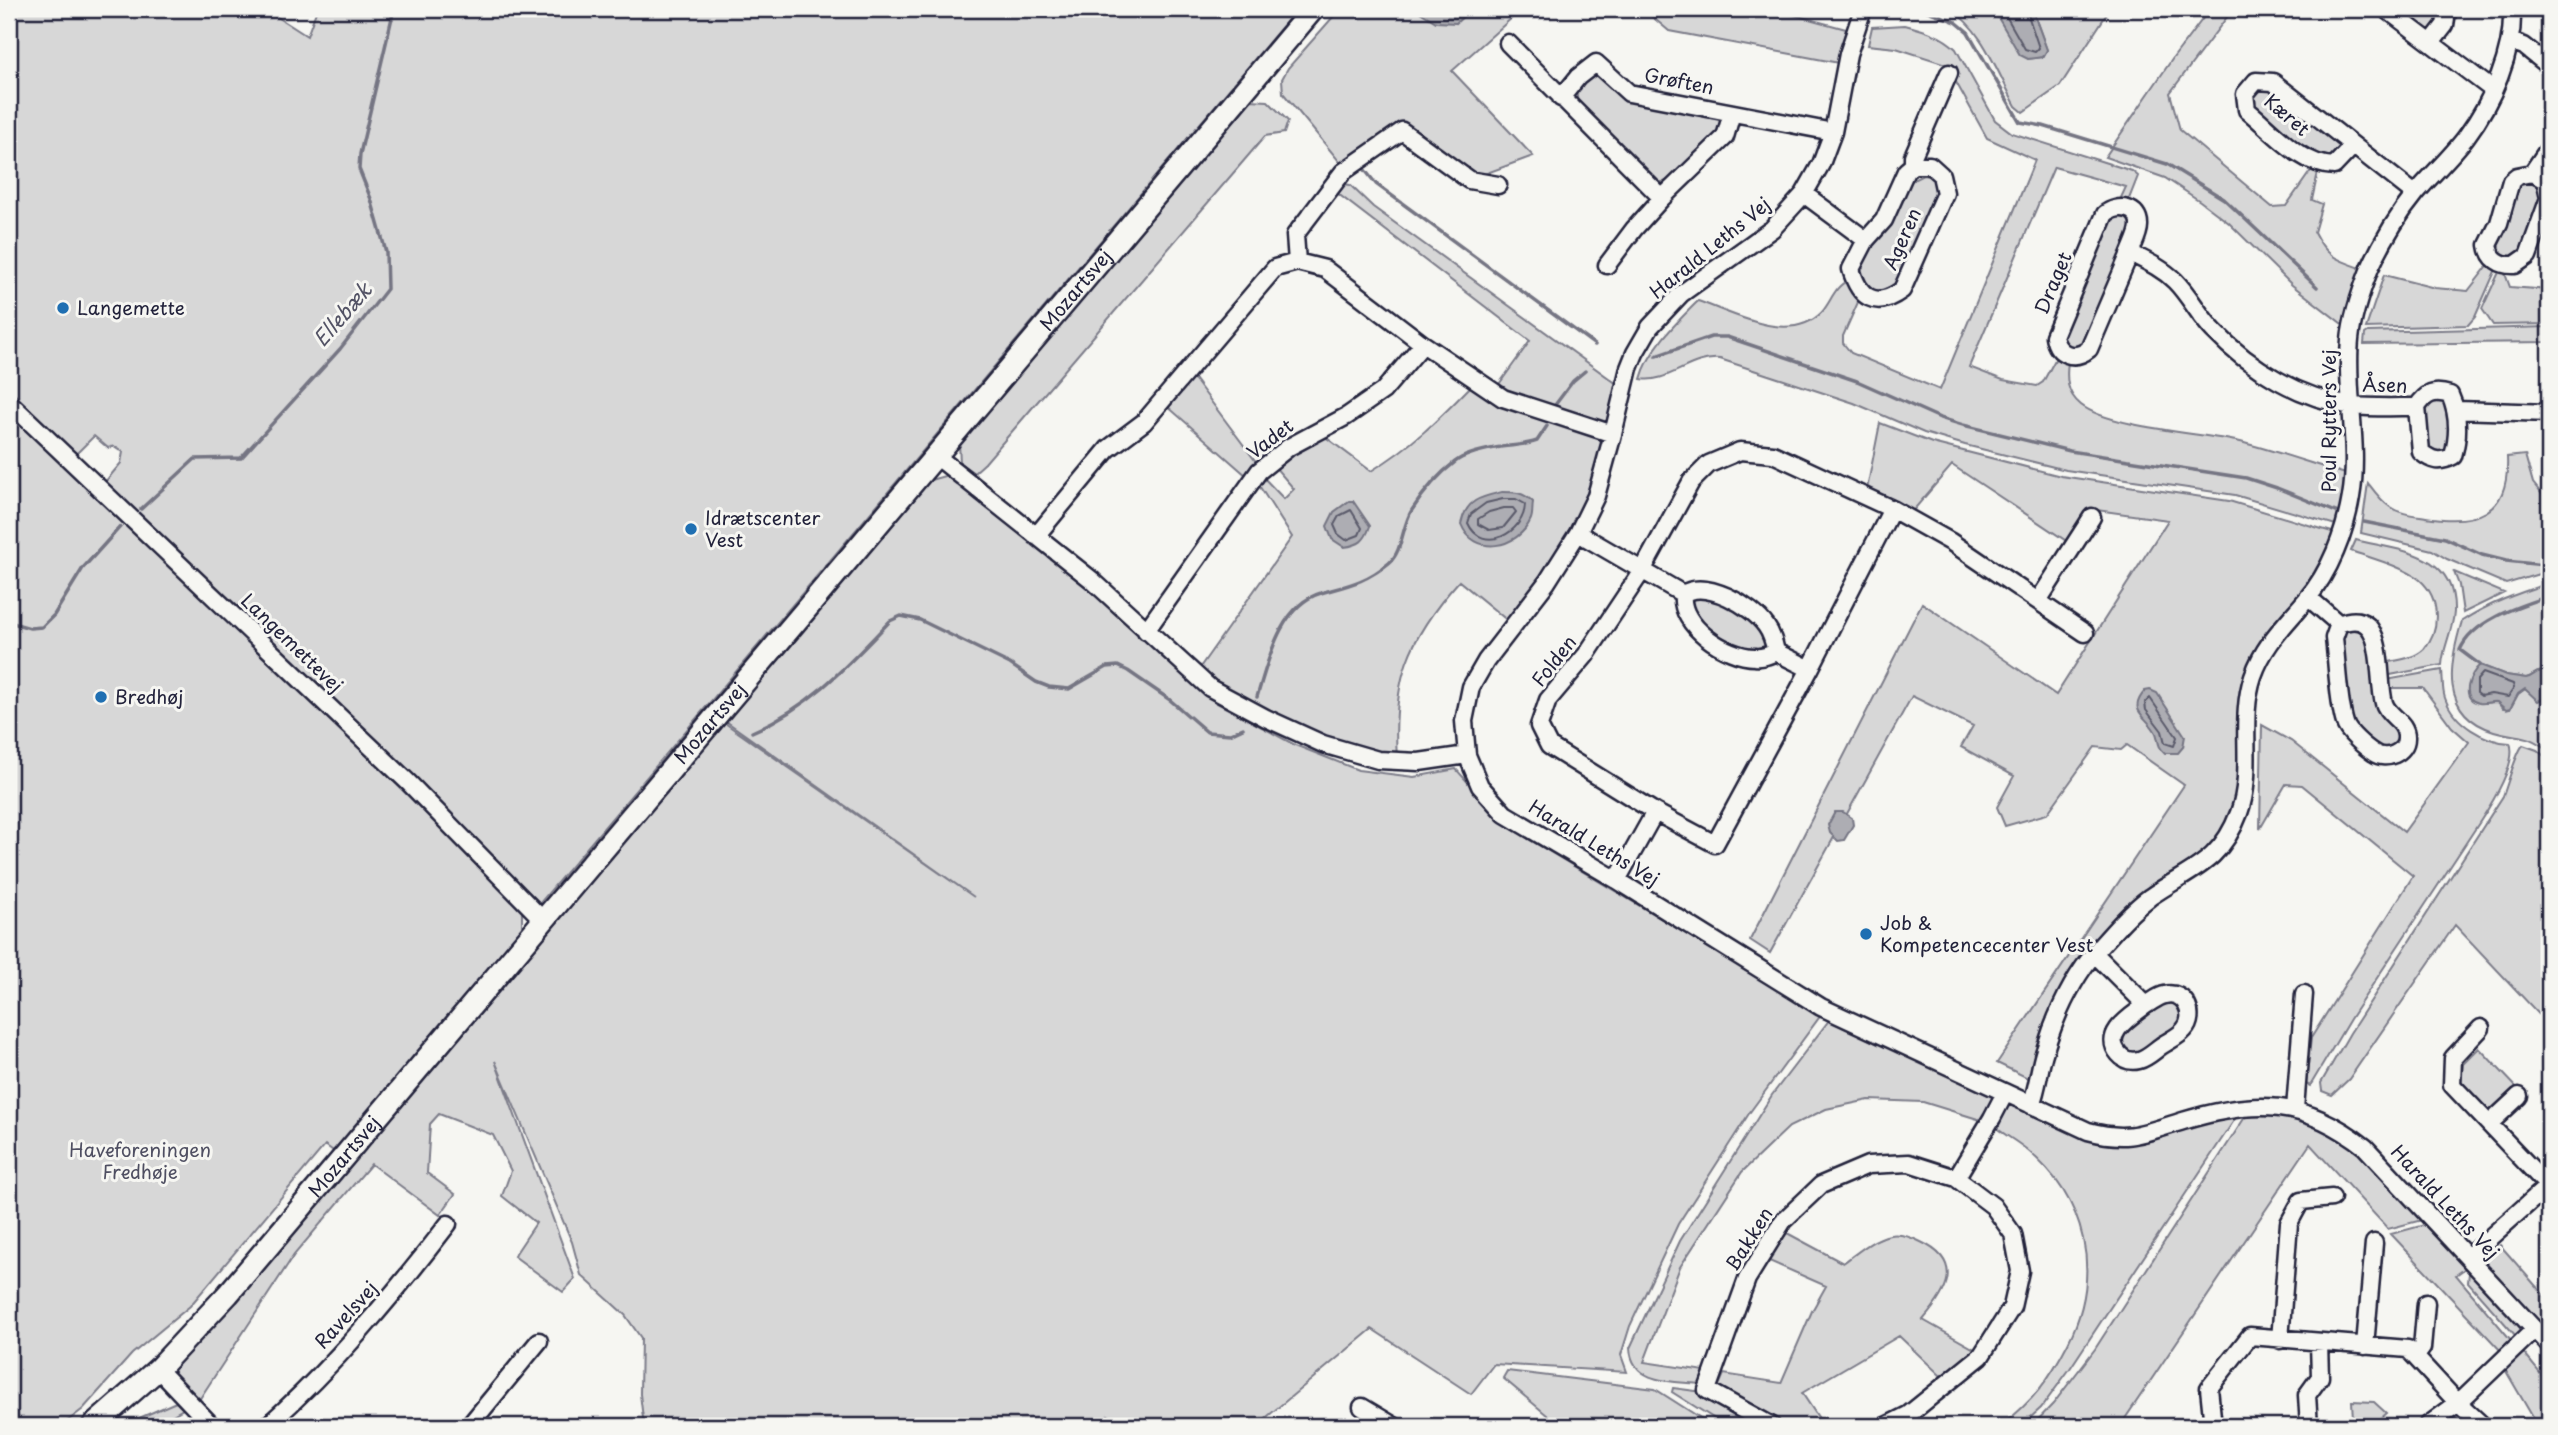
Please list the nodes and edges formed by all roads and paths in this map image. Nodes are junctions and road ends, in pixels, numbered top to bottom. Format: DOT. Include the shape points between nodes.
graph roads {
  1 [pos="1313,9"];
  2 [pos="1863,9"];
  3 [pos="2386,9"];
  4 [pos="2444,9"];
  5 [pos="2512,9"];
  6 [pos="2510,41"];
  7 [pos="1508,43"];
  8 [pos="2431,43"];
  9 [pos="2549,66"];
  10 [pos="1949,73"];
  11 [pos="2493,90"];
  12 [pos="1561,98"];
  13 [pos="1732,113"];
  14 [pos="1833,132"];
  15 [pos="2353,146"];
  16 [pos="2549,148"];
  17 [pos="1913,164"];
  18 [pos="2532,173"];
  19 [pos="1498,185"];
  20 [pos="1804,194"];
  21 [pos="2415,194"];
  22 [pos="1662,198"];
  23 [pos="1866,240"];
  24 [pos="2130,253"];
  25 [pos="1297,262"];
  26 [pos="1607,265"];
  27 [pos="1423,344"];
  28 [pos="9,401"];
  29 [pos="2351,405"];
  30 [pos="2417,407"];
  31 [pos="2457,410"];
  32 [pos="2549,414"];
  33 [pos="1614,434"];
  34 [pos="935,455"];
  35 [pos="1892,509"];
  36 [pos="2092,517"];
  37 [pos="1578,533"];
  38 [pos="1036,536"];
  39 [pos="1642,571"];
  40 [pos="1683,594"];
  41 [pos="2308,598"];
  42 [pos="2038,601"];
  43 [pos="2339,624"];
  44 [pos="1146,631"];
  45 [pos="2085,633"];
  46 [pos="1776,652"];
  47 [pos="1810,669"];
  48 [pos="1467,755"];
  49 [pos="1656,812"];
  50 [pos="1617,880"];
  51 [pos="543,919"];
  52 [pos="2094,953"];
  53 [pos="2304,993"];
  54 [pos="2146,1005"];
  55 [pos="2481,1028"];
  56 [pos="2005,1093"];
  57 [pos="2519,1096"];
  58 [pos="2031,1104"];
  59 [pos="2295,1109"];
  60 [pos="2489,1124"];
  61 [pos="1956,1178"];
  62 [pos="2549,1185"];
  63 [pos="2332,1198"];
  64 [pos="448,1224"];
  65 [pos="2374,1243"];
  66 [pos="2468,1257"];
  67 [pos="2426,1303"];
  68 [pos="2535,1329"];
  69 [pos="2280,1340"];
  70 [pos="539,1341"];
  71 [pos="2319,1343"];
  72 [pos="2549,1345"];
  73 [pos="2365,1346"];
  74 [pos="2416,1356"];
  75 [pos="158,1369"];
  76 [pos="2458,1403"];
  77 [pos="1362,1408"];
  78 [pos="93,1426"];
  79 [pos="212,1426"];
  80 [pos="267,1426"];
  81 [pos="469,1426"];
  82 [pos="1394,1426"];
  83 [pos="1772,1426"];
  84 [pos="1886,1426"];
  85 [pos="2213,1426"];
  86 [pos="2309,1426"];
  87 [pos="2427,1426"];
  88 [pos="2483,1426"];
  1 -- 34 [label="street, Mozartsvej"];
  2 -- 14 [label="street, Harald Leths Vej" via="1848,54"];
  3 -- 8 [label="street"];
  4 -- 8 [label="street" via="2445,25"];
  5 -- 6 [label="street, Poul Rytters Vej"];
  6 -- 9 [label="street"];
  6 -- 11 [label="street, Poul Rytters Vej"];
  7 -- 12 [label="street"];
  8 -- 11 [label="street"];
  10 -- 17 [label="street, Ageren"];
  11 -- 21 [label="street, Poul Rytters Vej" via="2466,136"];
  12 -- 13 [label="street, Grøften" via="1596,63 1629,93"];
  12 -- 22 [label="street"];
  13 -- 14 [label="street, Grøften"];
  13 -- 22 [label="street, Grøften" via="1725,137"];
  14 -- 20 [label="street, Harald Leths Vej"];
  15 -- 15 [label="street, Kæret" via="2273,82 2256,81 2245,94 2247,110 2309,161 2334,166"];
  15 -- 21 [label="street, Kæret"];
  16 -- 18 [label="street"];
  17 -- 23 [label="street, Ageren" via="1884,220"];
  17 -- 23 [label="street, Ageren" via="1930,165 1941,175 1945,193 1902,290 1891,299 1872,299 1857,288 1851,269"];
  18 -- 18 [label="street" via="2511,181 2488,245 2500,264 2515,265 2528,256 2549,198 2545,180"];
  19 -- 25 [label="street" via="1469,180 1402,131 1343,172 1295,235"];
  20 -- 23 [label="street, Ageren"];
  20 -- 33 [label="street, Harald Leths Vej" via="1772,229 1661,314 1629,368"];
  21 -- 29 [label="street, Poul Rytters Vej" via="2380,247 2356,308 2350,340"];
  22 -- 26 [label="street, Grøften"];
  24 -- 24 [label="street, Draget" via="2090,349 2078,356 2066,354 2054,336 2105,214 2113,208 2133,212 2139,222"];
  24 -- 29 [label="street" via="2177,283 2214,331 2253,365 2302,391"];
  25 -- 27 [label="street" via="1325,269"];
  25 -- 38 [label="street" via="1275,268 1144,422 1108,449"];
  27 -- 33 [label="street" via="1503,398"];
  27 -- 44 [label="street, Vadet" via="1383,391 1289,447 1259,471"];
  28 -- 51 [label="street, Langemettevej" via="408,782"];
  29 -- 30 [label="street, Åsen"];
  29 -- 41 [label="street, Poul Rytters Vej" via="2352,495 2343,532"];
  30 -- 31 [label="street, Åsen" via="2424,396 2438,391 2451,395"];
  30 -- 31 [label="street, Åsen" via="2421,452 2430,460 2443,461 2453,456 2457,443"];
  31 -- 32 [label="street"];
  33 -- 37 [label="street, Harald Leths Vej"];
  34 -- 38 [label="street"];
  34 -- 51 [label="street, Mozartsvej"];
  35 -- 39 [label="street, Folden" via="1773,454 1740,451 1709,464 1691,482"];
  35 -- 42 [label="street, Folden" via="1951,542"];
  35 -- 47 [label="street, Folden"];
  36 -- 42 [label="street"];
  37 -- 39 [label="street"];
  37 -- 48 [label="street, Harald Leths Vej" via="1471,687 1464,721"];
  38 -- 44 [label="street"];
  39 -- 40 [label="street"];
  39 -- 49 [label="street, Folden" via="1586,655 1548,700 1539,726 1549,746"];
  40 -- 46 [label="street" via="1694,589 1735,600 1767,627"];
  40 -- 46 [label="street" via="1685,614 1715,644 1756,658"];
  41 -- 43 [label="street"];
  41 -- 52 [label="street, Poul Rytters Vej" via="2275,634 2252,680 2247,708 2247,784 2232,829 2199,868 2150,898"];
  42 -- 45 [label="street, Folden"];
  43 -- 43 [label="street" via="2350,620 2365,623 2375,634 2384,706 2404,726 2407,739 2400,752 2388,757 2375,754 2345,726 2334,638"];
  44 -- 48 [label="street" via="1210,688 1323,744 1378,760 1419,762"];
  46 -- 47 [label="street"];
  47 -- 49 [label="street, Folden" via="1715,844"];
  48 -- 50 [label="street, Harald Leths Vej" via="1480,786 1505,814"];
  49 -- 50 [label="street"];
  50 -- 56 [label="street, Harald Leths Vej" via="1838,1016"];
  51 -- 75 [label="street, Mozartsvej" via="228,1294"];
  52 -- 54 [label="street"];
  52 -- 58 [label="street, Poul Rytters Vej" via="2056,1018"];
  53 -- 59 [label="street"];
  54 -- 54 [label="street" via="2119,1026 2114,1036 2114,1047 2131,1061 2143,1060 2184,1030 2190,1020 2184,1000 2174,995 2163,995"];
  55 -- 60 [label="street" via="2453,1058 2452,1085"];
  56 -- 58 [label="street, Harald Leths Vej"];
  56 -- 61 [label="street"];
  57 -- 60 [label="street"];
  58 -- 59 [label="street, Harald Leths Vej" via="2088,1131 2126,1138 2215,1111 2270,1105"];
  59 -- 66 [label="street, Harald Leths Vej" via="2346,1132 2365,1147"];
  60 -- 62 [label="street"];
  61 -- 83 [label="street, Bakken" via="1909,1163 1868,1165 1821,1185 1783,1221 1747,1279 1707,1390"];
  61 -- 84 [label="street, Bakken" via="1993,1206 2012,1234 2020,1271 2012,1307 1981,1356 1908,1415"];
  62 -- 66 [label="street"];
  63 -- 69 [label="street" via="2301,1201 2289,1223"];
  64 -- 80 [label="street, Ravelsvej" via="349,1345"];
  65 -- 73 [label="street"];
  66 -- 68 [label="street, Harald Leths Vej"];
  67 -- 74 [label="street" via="2422,1348"];
  68 -- 72 [label="street, Harald Leths Vej"];
  68 -- 76 [label="street"];
  69 -- 71 [label="street"];
  69 -- 85 [label="street" via="2249,1336 2208,1388"];
  70 -- 81 [label="street"];
  71 -- 73 [label="street"];
  71 -- 86 [label="street" via="2320,1377 2306,1395"];
  73 -- 74 [label="street" via="2408,1349"];
  74 -- 76 [label="street"];
  75 -- 78 [label="street, Mozartsvej"];
  75 -- 79 [label="street"];
  76 -- 87 [label="street"];
  76 -- 88 [label="street"];
  77 -- 82 [label="street"];
}
